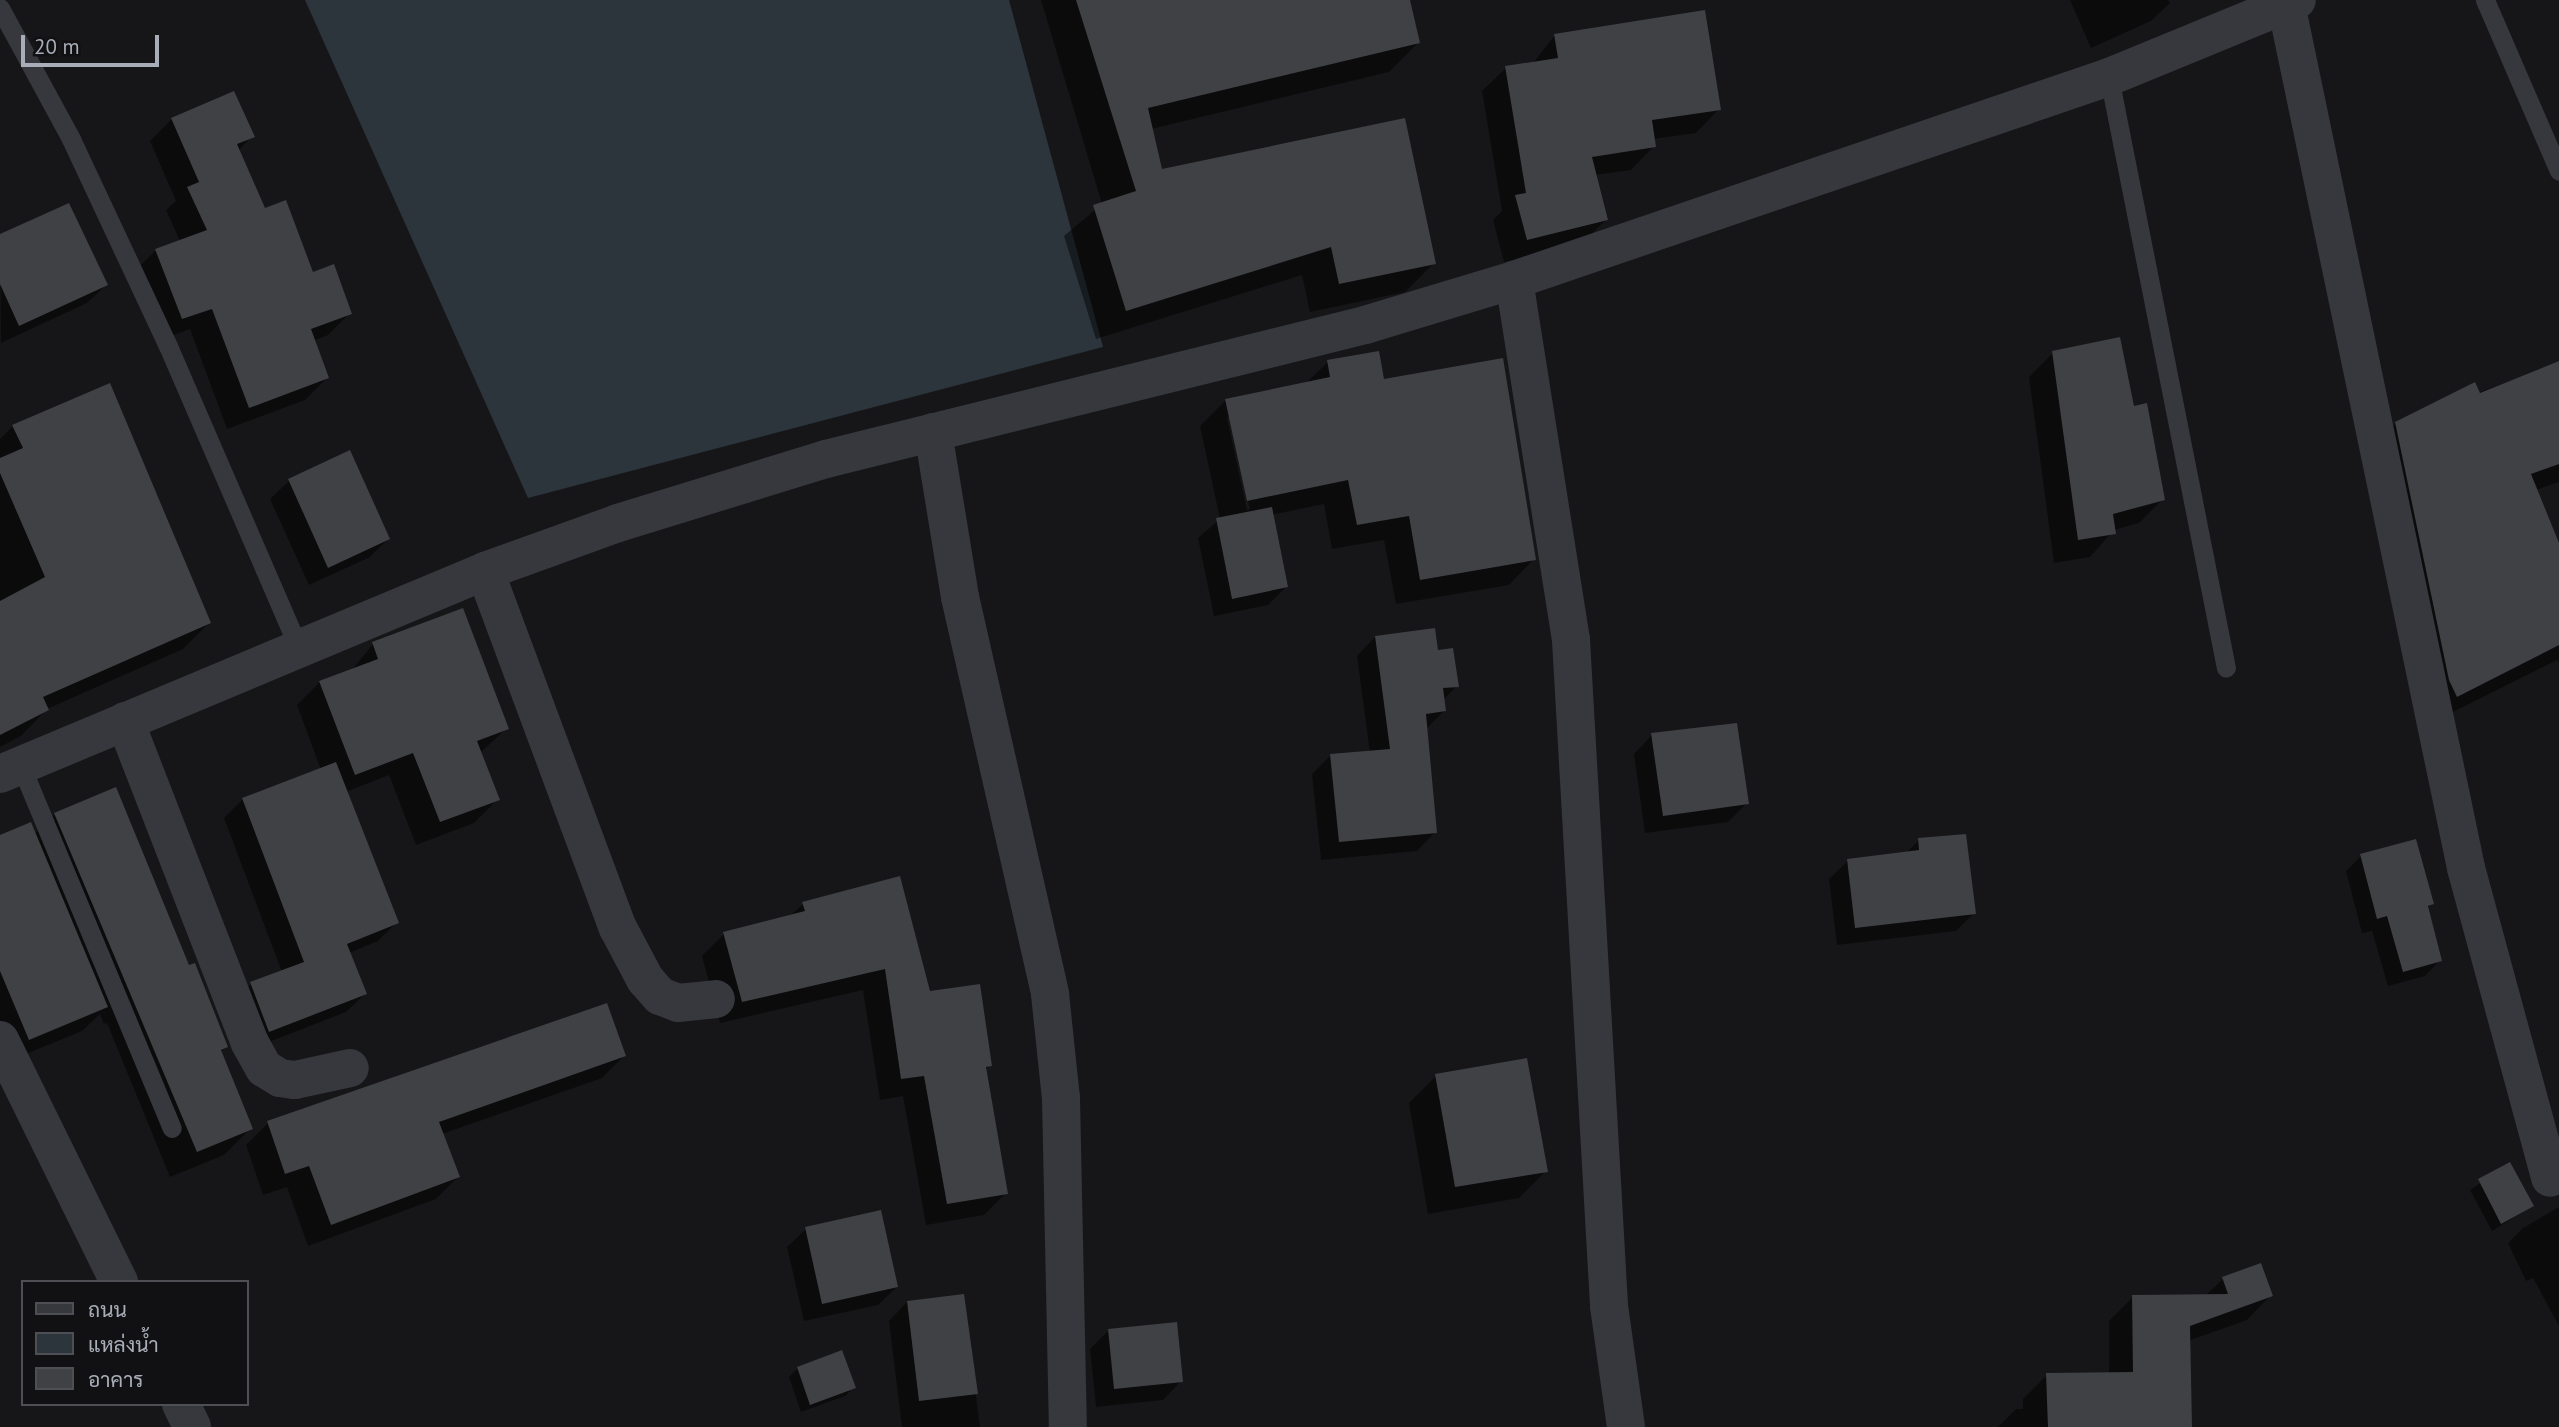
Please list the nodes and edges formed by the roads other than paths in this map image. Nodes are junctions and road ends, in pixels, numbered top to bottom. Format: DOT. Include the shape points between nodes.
graph roads {
  1 [pos="2485,0"];
  2 [pos="2291,2"];
  3 [pos="0,8"];
  4 [pos="2109,77"];
  5 [pos="2559,171"];
  6 [pos="1514,280"];
  7 [pos="933,432"];
  8 [pos="485,571"];
  9 [pos="299,649"];
  10 [pos="2227,668"];
  11 [pos="125,721"];
  12 [pos="10,770"];
  13 [pos="716,999"];
  14 [pos="0,1040"];
  15 [pos="350,1068"];
  16 [pos="172,1128"];
  17 [pos="2550,1178"];
  18 [pos="119,1280"];
  19 [pos="182,1406"];
  20 [pos="192,1427"];
  21 [pos="1068,1427"];
  22 [pos="1626,1427"];
  1 -- 5 [label="lane"];
  2 -- 4 [label="street"];
  2 -- 17 [label="street" via="2466,868"];
  3 -- 9 [label="lane" via="71,139 168,346"];
  4 -- 6 [label="street"];
  4 -- 10 [label="lane"];
  6 -- 7 [label="street" via="1365,325"];
  6 -- 22 [label="street" via="1572,640 1609,1306"];
  7 -- 8 [label="street" via="644,515"];
  7 -- 21 [label="street" via="960,597 1050,994 1060,1098"];
  8 -- 9 [label="street"];
  8 -- 13 [label="street" via="618,928 645,979 660,996 678,1003"];
  9 -- 11 [label="street"];
  11 -- 12 [label="street"];
  11 -- 15 [label="street" via="245,1030 264,1068 279,1078 295,1080"];
  12 -- 16 [label="lane"];
  14 -- 18 [label="street"];
  19 -- 20 [label="street"];
}
